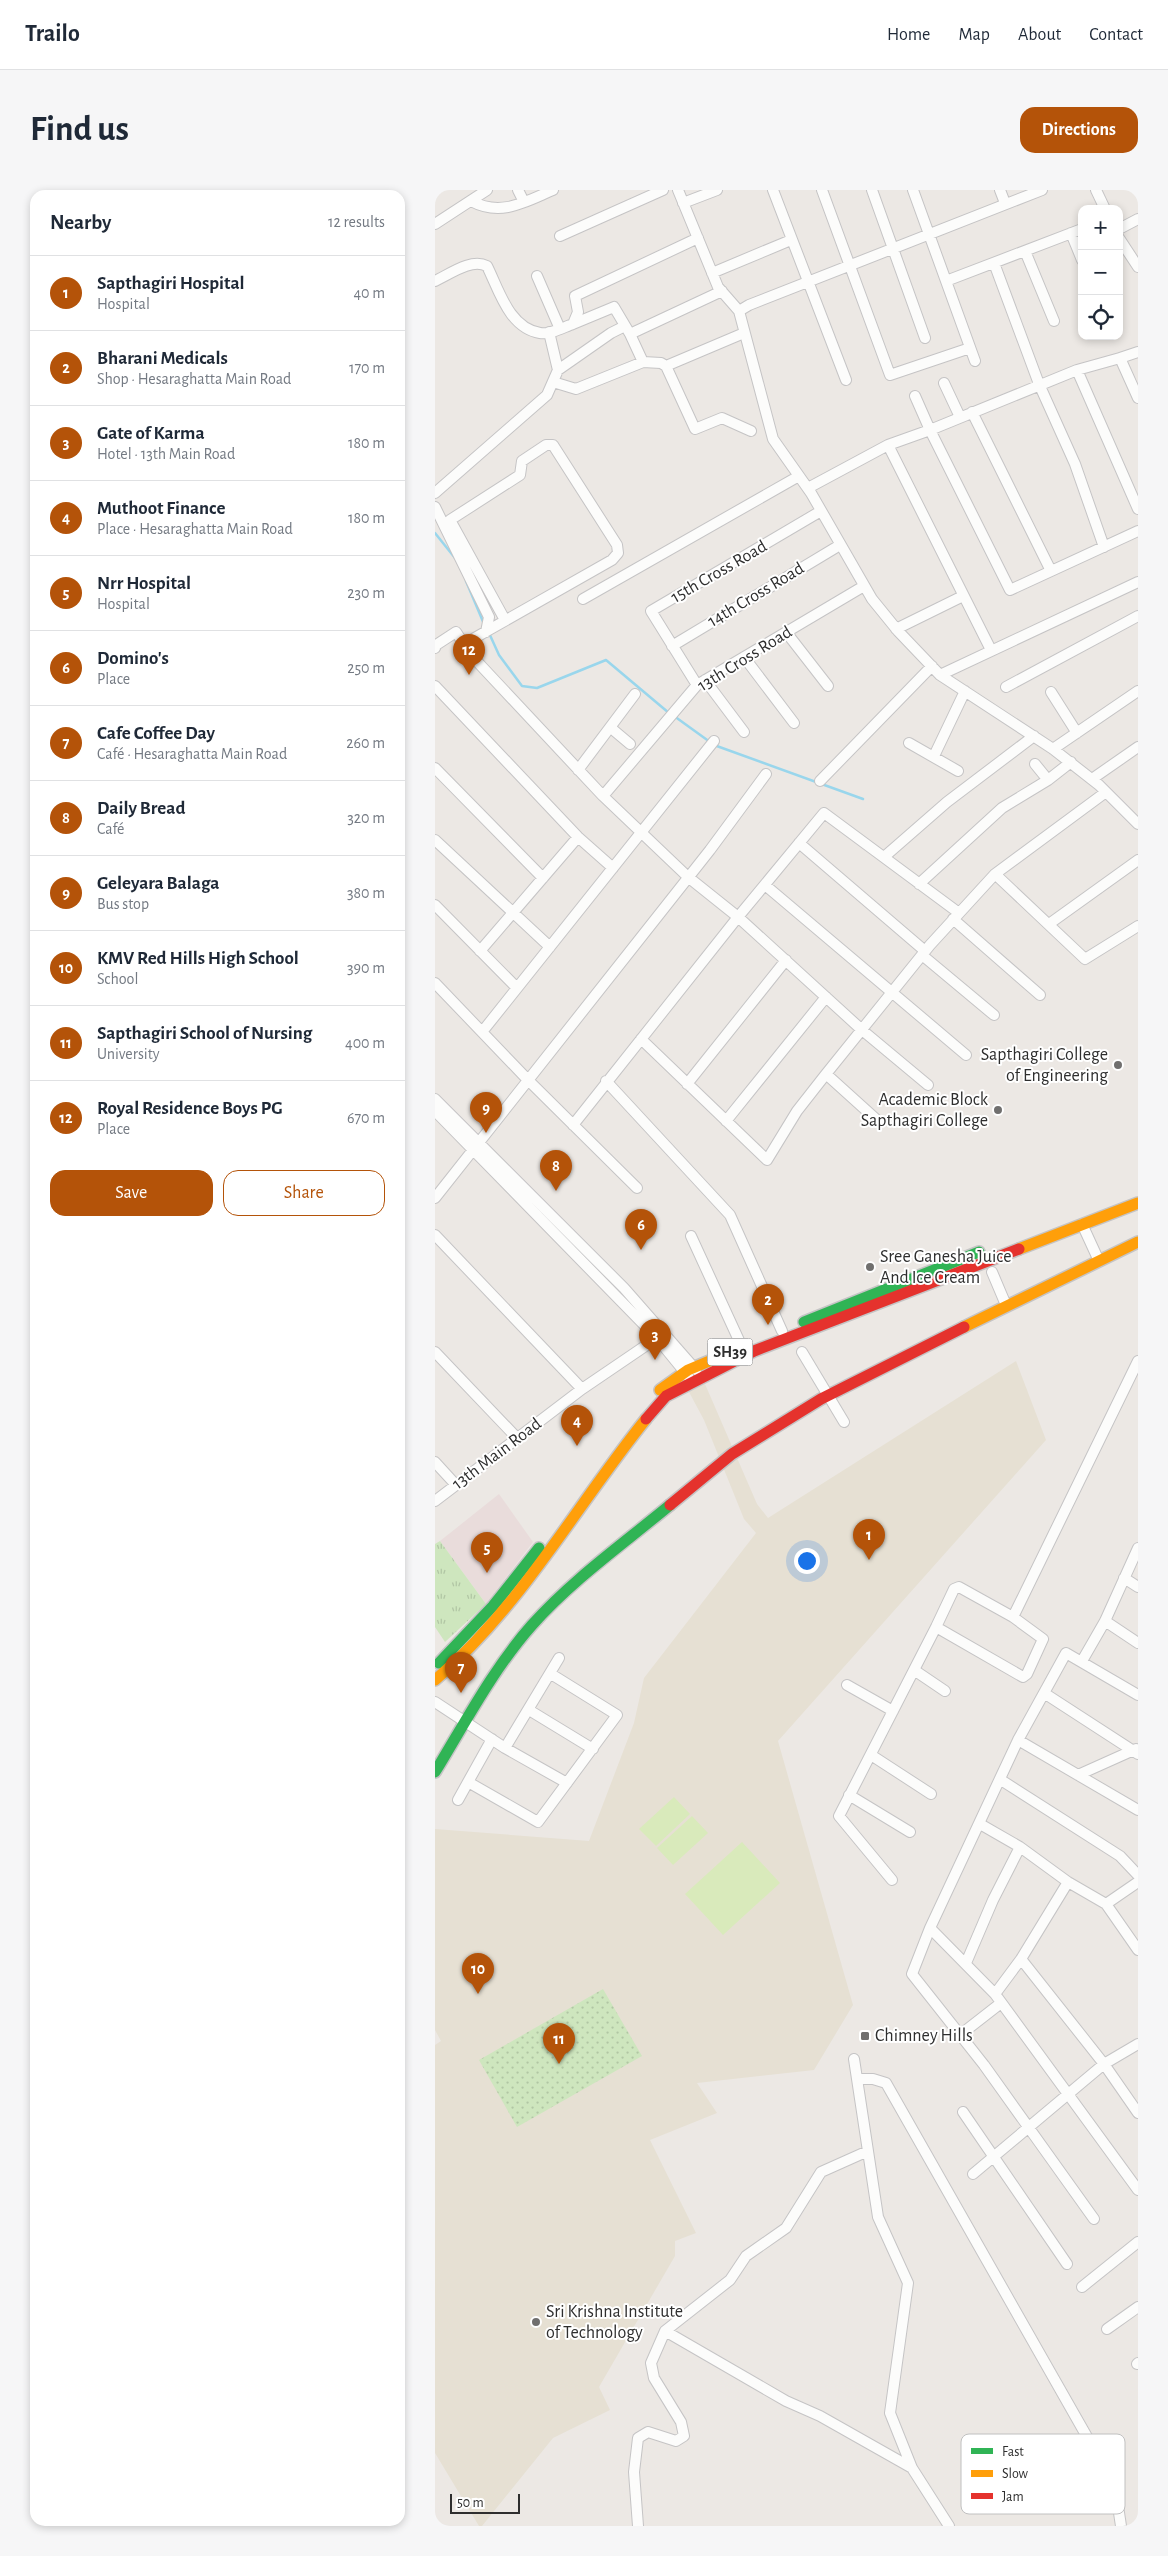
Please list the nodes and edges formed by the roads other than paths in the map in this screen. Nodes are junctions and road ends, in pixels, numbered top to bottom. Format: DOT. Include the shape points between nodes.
graph roads {
  1 [pos="487,190"];
  2 [pos="518,190"];
  3 [pos="553,190"];
  4 [pos="663,190"];
  5 [pos="678,190"];
  6 [pos="717,190"];
  7 [pos="773,190"];
  8 [pos="822,190"];
  9 [pos="872,190"];
  10 [pos="913,190"];
  11 [pos="1000,190"];
  12 [pos="1041,190"];
  13 [pos="1096,190"];
  14 [pos="471,201"];
  15 [pos="524,202"];
  16 [pos="683,203"];
  17 [pos="1005,203"];
  18 [pos="1103,205"];
  19 [pos="1138,219"];
  20 [pos="435,224"];
  21 [pos="1123,227"];
  22 [pos="1078,230"];
  23 [pos="1071,233"];
  24 [pos="929,234"];
  25 [pos="560,236"];
  26 [pos="698,238"];
  27 [pos="791,240"];
  28 [pos="1123,244"];
  29 [pos="893,249"];
  30 [pos="1025,250"];
  31 [pos="1078,250"];
  32 [pos="994,263"];
  33 [pos="850,266"];
  34 [pos="1138,267"];
  35 [pos="712,273"];
  36 [pos="537,276"];
  37 [pos="946,280"];
  38 [pos="435,281"];
  39 [pos="807,282"];
  40 [pos="722,291"];
  41 [pos="739,311"];
  42 [pos="1053,321"];
  43 [pos="573,324"];
  44 [pos="560,329"];
  45 [pos="628,330"];
  46 [pos="549,332"];
  47 [pos="745,333"];
  48 [pos="925,338"];
  49 [pos="970,348"];
  50 [pos="1138,352"];
  51 [pos="1120,358"];
  52 [pos="975,360"];
  53 [pos="643,362"];
  54 [pos="666,366"];
  55 [pos="558,370"];
  56 [pos="1077,370"];
  57 [pos="846,380"];
  58 [pos="553,382"];
  59 [pos="944,383"];
  60 [pos="1039,384"];
  61 [pos="915,396"];
  62 [pos="1138,398"];
  63 [pos="972,412"];
  64 [pos="960,417"];
  65 [pos="930,430"];
  66 [pos="751,431"];
  67 [pos="888,445"];
  68 [pos="799,476"];
  69 [pos="808,488"];
  70 [pos="435,493"];
  71 [pos="435,507"];
  72 [pos="1138,509"];
  73 [pos="821,512"];
  74 [pos="1138,531"];
  75 [pos="841,545"];
  76 [pos="1104,547"];
  77 [pos="1051,571"];
  78 [pos="1137,584"];
  79 [pos="864,586"];
  80 [pos="963,596"];
  81 [pos="583,599"];
  82 [pos="1138,616"];
  83 [pos="505,620"];
  84 [pos="896,629"];
  85 [pos="485,632"];
  86 [pos="786,632"];
  87 [pos="464,644"];
  88 [pos="672,646"];
  89 [pos="435,648"];
  90 [pos="991,650"];
  91 [pos="744,657"];
  92 [pos="932,666"];
  93 [pos="940,675"];
  94 [pos="701,682"];
  95 [pos="435,686"];
  96 [pos="828,686"];
  97 [pos="1006,687"];
  98 [pos="1138,690"];
  99 [pos="965,691"];
  100 [pos="1051,692"];
  101 [pos="635,694"];
  102 [pos="794,723"];
  103 [pos="611,728"];
  104 [pos="744,732"];
  105 [pos="1077,732"];
  106 [pos="1034,736"];
  107 [pos="714,741"];
  108 [pos="909,743"];
  109 [pos="630,744"];
  110 [pos="1138,747"];
  111 [pos="1053,749"];
  112 [pos="934,756"];
  113 [pos="1071,762"];
  114 [pos="1035,764"];
  115 [pos="435,768"];
  116 [pos="578,770"];
  117 [pos="958,771"];
  118 [pos="766,774"];
  119 [pos="1092,779"];
  120 [pos="1048,780"];
  121 [pos="820,781"];
  122 [pos="1107,792"];
  123 [pos="603,796"];
  124 [pos="1138,824"];
  125 [pos="641,833"];
  126 [pos="578,837"];
  127 [pos="435,840"];
  128 [pos="799,843"];
  129 [pos="884,857"];
  130 [pos="1138,860"];
  131 [pos="613,868"];
  132 [pos="995,874"];
  133 [pos="688,877"];
  134 [pos="543,878"];
  135 [pos="919,884"];
  136 [pos="765,885"];
  137 [pos="435,905"];
  138 [pos="513,913"];
  139 [pos="956,916"];
  140 [pos="738,917"];
  141 [pos="1049,924"];
  142 [pos="1138,926"];
  143 [pos="550,947"];
  144 [pos="480,951"];
  145 [pos="924,953"];
  146 [pos="786,960"];
  147 [pos="435,983"];
  148 [pos="517,988"];
  149 [pos="892,992"];
  150 [pos="1040,995"];
  151 [pos="826,997"];
  152 [pos="994,1015"];
  153 [pos="862,1030"];
  154 [pos="482,1032"];
  155 [pos="641,1040"];
  156 [pos="966,1055"];
  157 [pos="826,1074"];
  158 [pos="528,1080"];
  159 [pos="606,1081"];
  160 [pos="687,1084"];
  161 [pos="928,1085"];
  162 [pos="435,1099"];
  163 [pos="435,1111"];
  164 [pos="726,1121"];
  165 [pos="878,1121"];
  166 [pos="573,1125"];
  167 [pos="475,1147"];
  168 [pos="637,1188"];
  169 [pos="1138,1192"];
  170 [pos="435,1198"];
  171 [pos="1138,1203"];
  172 [pos="1082,1224"];
  173 [pos="435,1235"];
  174 [pos="691,1236"];
  175 [pos="1138,1242"];
  176 [pos="1099,1261"];
  177 [pos="992,1272"];
  178 [pos="1007,1305"];
  179 [pos="782,1331"];
  180 [pos="657,1338"];
  181 [pos="742,1347"];
  182 [pos="435,1352"];
  183 [pos="802,1352"];
  184 [pos="1138,1361"];
  185 [pos="689,1369"];
  186 [pos="695,1380"];
  187 [pos="582,1389"];
  188 [pos="827,1396"];
  189 [pos="844,1422"];
  190 [pos="517,1438"];
  191 [pos="435,1462"];
  192 [pos="456,1484"];
  193 [pos="435,1501"];
  194 [pos="1138,1548"];
  195 [pos="1124,1578"];
  196 [pos="1138,1587"];
  197 [pos="1013,1617"];
  198 [pos="1105,1621"];
  199 [pos="936,1628"];
  200 [pos="1138,1643"];
  201 [pos="559,1658"];
  202 [pos="1083,1660"];
  203 [pos="435,1666"];
  204 [pos="914,1670"];
  205 [pos="551,1674"];
  206 [pos="435,1680"];
  207 [pos="847,1686"];
  208 [pos="945,1691"];
  209 [pos="1044,1693"];
  210 [pos="1138,1695"];
  211 [pos="435,1702"];
  212 [pos="529,1710"];
  213 [pos="893,1711"];
  214 [pos="466,1723"];
  215 [pos="492,1739"];
  216 [pos="1018,1740"];
  217 [pos="505,1748"];
  218 [pos="593,1749"];
  219 [pos="1136,1751"];
  220 [pos="871,1755"];
  221 [pos="435,1772"];
  222 [pos="1078,1775"];
  223 [pos="1001,1780"];
  224 [pos="468,1782"];
  225 [pos="567,1783"];
  226 [pos="931,1794"];
  227 [pos="849,1795"];
  228 [pos="458,1800"];
  229 [pos="1138,1810"];
  230 [pos="980,1824"];
  231 [pos="910,1832"];
  232 [pos="1020,1847"];
  233 [pos="1138,1875"];
  234 [pos="893,1880"];
  235 [pos="1067,1882"];
  236 [pos="1138,1882"];
  237 [pos="1106,1904"];
  238 [pos="931,1928"];
  239 [pos="1138,1950"];
  240 [pos="1021,1959"];
  241 [pos="966,1963"];
  242 [pos="998,1999"];
  243 [pos="960,2035"];
  244 [pos="1138,2044"];
  245 [pos="854,2059"];
  246 [pos="1104,2064"];
  247 [pos="857,2079"];
  248 [pos="1070,2094"];
  249 [pos="963,2112"];
  250 [pos="1138,2113"];
  251 [pos="1029,2127"];
  252 [pos="868,2151"];
  253 [pos="992,2158"];
  254 [pos="973,2174"];
  255 [pos="1138,2190"];
  256 [pos="1094,2219"];
  257 [pos="1138,2242"];
  258 [pos="1067,2264"];
  259 [pos="1082,2287"];
  260 [pos="1138,2307"];
  261 [pos="1107,2329"];
  262 [pos="665,2331"];
  263 [pos="1085,2434"];
  264 [pos="912,2468"];
  265 [pos="638,2526"];
  266 [pos="949,2526"];
  1 -- 14 [label="street"];
  2 -- 15 [label="street"];
  3 -- 15 [label="street"];
  4 -- 25 [label="street"];
  5 -- 16 [label="street"];
  6 -- 16 [label="street"];
  7 -- 27 [label="street"];
  8 -- 33 [label="street"];
  9 -- 29 [label="street"];
  10 -- 24 [label="street"];
  11 -- 17 [label="street"];
  12 -- 17 [label="street"];
  13 -- 18 [label="street"];
  14 -- 15 [label="street" via="497,209"];
  14 -- 20 [label="street"];
  16 -- 26 [label="street"];
  17 -- 24 [label="street"];
  19 -- 21 [label="street"];
  22 -- 23 [label="street"];
  23 -- 30 [label="street"];
  23 -- 31 [label="street"];
  24 -- 29 [label="street"];
  24 -- 37 [label="street"];
  26 -- 35 [label="street"];
  26 -- 43 [label="street" via="575,296 578,312"];
  27 -- 35 [label="street"];
  27 -- 39 [label="street"];
  28 -- 34 [label="street"];
  29 -- 33 [label="street"];
  29 -- 48 [label="street"];
  30 -- 32 [label="street"];
  30 -- 42 [label="street"];
  32 -- 37 [label="street"];
  32 -- 60 [label="street"];
  33 -- 39 [label="street"];
  33 -- 49 [label="street" via="890,375"];
  35 -- 40 [label="street"];
  36 -- 44 [label="street"];
  37 -- 49 [label="street"];
  38 -- 46 [label="street" via="480,262 487,266 511,315 522,327 541,334"];
  39 -- 41 [label="street"];
  39 -- 57 [label="street"];
  40 -- 41 [label="street"];
  40 -- 45 [label="street"];
  41 -- 47 [label="street"];
  43 -- 44 [label="street"];
  43 -- 45 [label="street" via="614,307"];
  44 -- 46 [label="street"];
  45 -- 53 [label="street"];
  45 -- 55 [label="street" via="611,333"];
  46 -- 55 [label="street"];
  47 -- 54 [label="street"];
  47 -- 68 [label="street" via="773,439"];
  49 -- 52 [label="street"];
  50 -- 51 [label="street"];
  51 -- 56 [label="street"];
  51 -- 62 [label="street"];
  53 -- 54 [label="street" via="661,362"];
  53 -- 58 [label="street" via="576,389"];
  54 -- 66 [label="street" via="695,429 722,418"];
  55 -- 58 [label="street"];
  56 -- 60 [label="street"];
  56 -- 72 [label="street"];
  58 -- 70 [label="street" via="547,395"];
  59 -- 64 [label="street"];
  60 -- 63 [label="street"];
  60 -- 76 [label="street" via="1075,464"];
  61 -- 65 [label="street"];
  63 -- 64 [label="street"];
  63 -- 77 [label="street"];
  64 -- 65 [label="street"];
  65 -- 67 [label="street"];
  65 -- 77 [label="street" via="1010,590"];
  67 -- 69 [label="street"];
  67 -- 80 [label="street"];
  68 -- 69 [label="street"];
  68 -- 81 [label="street"];
  69 -- 73 [label="street"];
  71 -- 85 [label="street" via="489,617"];
  73 -- 75 [label="street"];
  73 -- 88 [label="street, 15th Cross Road" via="651,611"];
  74 -- 76 [label="street"];
  75 -- 79 [label="street"];
  75 -- 88 [label="street, 14th Cross Road"];
  76 -- 77 [label="street"];
  78 -- 90 [label="street"];
  79 -- 84 [label="street"];
  79 -- 86 [label="street, 13th Cross Road"];
  80 -- 84 [label="street"];
  80 -- 90 [label="street"];
  82 -- 97 [label="street"];
  83 -- 83 [label="street" via="618,554 617,545 553,445 546,445 522,461 520,475 450,520"];
  83 -- 85 [label="street"];
  84 -- 92 [label="street"];
  85 -- 87 [label="street"];
  86 -- 91 [label="street, 13th Cross Road"];
  86 -- 96 [label="street"];
  87 -- 89 [label="street" via="456,632"];
  87 -- 116 [label="street"];
  88 -- 94 [label="street"];
  90 -- 93 [label="street"];
  91 -- 94 [label="street, 13th Cross Road"];
  91 -- 102 [label="street"];
  92 -- 93 [label="street"];
  92 -- 121 [label="street"];
  93 -- 99 [label="street"];
  94 -- 104 [label="street"];
  94 -- 123 [label="street, 13th Cross Road"];
  95 -- 126 [label="street"];
  98 -- 105 [label="street"];
  99 -- 106 [label="street"];
  99 -- 112 [label="street"];
  100 -- 105 [label="street"];
  101 -- 103 [label="street"];
  103 -- 109 [label="street"];
  103 -- 116 [label="street"];
  105 -- 111 [label="street"];
  106 -- 111 [label="street"];
  106 -- 129 [label="street" via="947,802"];
  107 -- 125 [label="street"];
  108 -- 112 [label="street"];
  110 -- 119 [label="street"];
  111 -- 113 [label="street"];
  112 -- 117 [label="street"];
  113 -- 119 [label="street"];
  113 -- 120 [label="street"];
  114 -- 120 [label="street"];
  115 -- 134 [label="street"];
  116 -- 123 [label="street"];
  118 -- 133 [label="street"];
  119 -- 122 [label="street"];
  120 -- 135 [label="street" via="1002,808"];
  122 -- 124 [label="street"];
  122 -- 132 [label="street"];
  123 -- 125 [label="street"];
  125 -- 131 [label="street"];
  125 -- 133 [label="street"];
  126 -- 131 [label="street"];
  126 -- 134 [label="street"];
  127 -- 138 [label="street"];
  128 -- 129 [label="street" via="824,814"];
  128 -- 136 [label="street"];
  128 -- 145 [label="street"];
  129 -- 135 [label="street"];
  130 -- 141 [label="street"];
  131 -- 143 [label="street"];
  132 -- 139 [label="street"];
  132 -- 141 [label="street"];
  133 -- 140 [label="street"];
  133 -- 158 [label="street"];
  134 -- 138 [label="street"];
  135 -- 139 [label="street"];
  136 -- 140 [label="street"];
  136 -- 149 [label="street"];
  137 -- 144 [label="street"];
  138 -- 143 [label="street"];
  138 -- 144 [label="street"];
  139 -- 145 [label="street"];
  139 -- 150 [label="street"];
  140 -- 146 [label="street"];
  140 -- 155 [label="street"];
  141 -- 142 [label="street" via="1085,959"];
  143 -- 148 [label="street"];
  144 -- 148 [label="street"];
  145 -- 149 [label="street"];
  145 -- 152 [label="street"];
  146 -- 151 [label="street"];
  146 -- 160 [label="street"];
  147 -- 154 [label="street"];
  148 -- 154 [label="street"];
  149 -- 153 [label="street"];
  149 -- 156 [label="street"];
  151 -- 153 [label="street"];
  151 -- 164 [label="street"];
  153 -- 157 [label="street"];
  153 -- 161 [label="street"];
  154 -- 158 [label="street"];
  155 -- 159 [label="street"];
  155 -- 160 [label="street"];
  157 -- 164 [label="street" via="767,1160"];
  157 -- 165 [label="street"];
  158 -- 166 [label="street"];
  158 -- 167 [label="street"];
  159 -- 166 [label="street"];
  159 -- 179 [label="street" via="730,1215"];
  160 -- 164 [label="street"];
  162 -- 167 [label="street"];
  163 -- 167 [label="street"];
  166 -- 168 [label="street"];
  167 -- 170 [label="street"];
  167 -- 180 [label="street"];
  167 -- 185 [label="street" via="624,1288"];
  169 -- 179 [label="main road, SH39"];
  171 -- 172 [label="main road"];
  172 -- 176 [label="street"];
  172 -- 186 [label="main road" via="755,1351"];
  173 -- 187 [label="street"];
  174 -- 181 [label="street"];
  175 -- 176 [label="main road"];
  176 -- 178 [label="main road"];
  177 -- 178 [label="street"];
  178 -- 188 [label="main road"];
  179 -- 181 [label="main road, SH39"];
  180 -- 185 [label="street"];
  180 -- 187 [label="street, 13th Main Road"];
  181 -- 185 [label="main road, SH39"];
  182 -- 190 [label="street"];
  183 -- 188 [label="street"];
  184 -- 197 [label="street"];
  185 -- 186 [label="street"];
  185 -- 203 [label="main road, SH39" via="667,1383 645,1404 493,1606"];
  186 -- 206 [label="main road" via="666,1396 645,1420 529,1580 454,1664"];
  187 -- 190 [label="street, 13th Main Road"];
  188 -- 189 [label="street"];
  188 -- 214 [label="main road" via="732,1454 572,1586 532,1625 507,1656"];
  190 -- 192 [label="street, 13th Main Road"];
  191 -- 192 [label="street"];
  192 -- 193 [label="street, 13th Main Road"];
  194 -- 195 [label="street"];
  195 -- 196 [label="street"];
  195 -- 198 [label="street"];
  197 -- 199 [label="street" via="957,1587"];
  197 -- 199 [label="street" via="1043,1639 1023,1677"];
  198 -- 200 [label="street"];
  198 -- 202 [label="street"];
  199 -- 204 [label="street"];
  201 -- 205 [label="street"];
  202 -- 209 [label="street" via="1066,1653"];
  202 -- 210 [label="street"];
  204 -- 208 [label="street"];
  204 -- 213 [label="street"];
  205 -- 212 [label="street"];
  205 -- 218 [label="street" via="617,1715"];
  207 -- 213 [label="street"];
  209 -- 216 [label="street"];
  209 -- 219 [label="street"];
  211 -- 214 [label="street"];
  212 -- 217 [label="street"];
  212 -- 218 [label="street"];
  213 -- 220 [label="street"];
  214 -- 215 [label="street"];
  214 -- 221 [label="main road"];
  215 -- 217 [label="street"];
  215 -- 224 [label="street"];
  216 -- 222 [label="street"];
  216 -- 223 [label="street"];
  217 -- 225 [label="street"];
  218 -- 225 [label="street"];
  219 -- 222 [label="street"];
  220 -- 226 [label="street"];
  220 -- 227 [label="street"];
  222 -- 229 [label="street"];
  223 -- 230 [label="street"];
  223 -- 233 [label="street" via="1120,1856"];
  224 -- 225 [label="street" via="539,1822"];
  224 -- 228 [label="street"];
  227 -- 231 [label="street"];
  227 -- 234 [label="street" via="839,1818"];
  230 -- 232 [label="street"];
  230 -- 238 [label="street"];
  232 -- 235 [label="street"];
  232 -- 241 [label="street"];
  235 -- 237 [label="street"];
  235 -- 240 [label="street"];
  236 -- 237 [label="street"];
  237 -- 239 [label="street"];
  238 -- 241 [label="street"];
  238 -- 243 [label="street" via="912,1974"];
  240 -- 242 [label="street"];
  240 -- 246 [label="street"];
  241 -- 242 [label="street"];
  242 -- 243 [label="street"];
  242 -- 248 [label="street"];
  243 -- 251 [label="street"];
  244 -- 246 [label="street"];
  245 -- 247 [label="street"];
  246 -- 248 [label="street"];
  246 -- 250 [label="street"];
  247 -- 252 [label="street"];
  247 -- 263 [label="street" via="886,2083"];
  248 -- 251 [label="street"];
  248 -- 255 [label="street"];
  249 -- 253 [label="street"];
  251 -- 253 [label="street"];
  251 -- 256 [label="street"];
  252 -- 262 [label="street" via="821,2172 786,2228 746,2256 730,2280"];
  252 -- 264 [label="street" via="878,2217 907,2283 890,2414"];
  253 -- 254 [label="street"];
  253 -- 258 [label="street"];
  257 -- 259 [label="street"];
  260 -- 261 [label="street"];
  262 -- 264 [label="street" via="786,2402 820,2416"];
  262 -- 265 [label="street" via="651,2363 654,2378 681,2422 684,2436 677,2441 648,2432 638,2438 634,2472"];
  264 -- 266 [label="street"];
}
